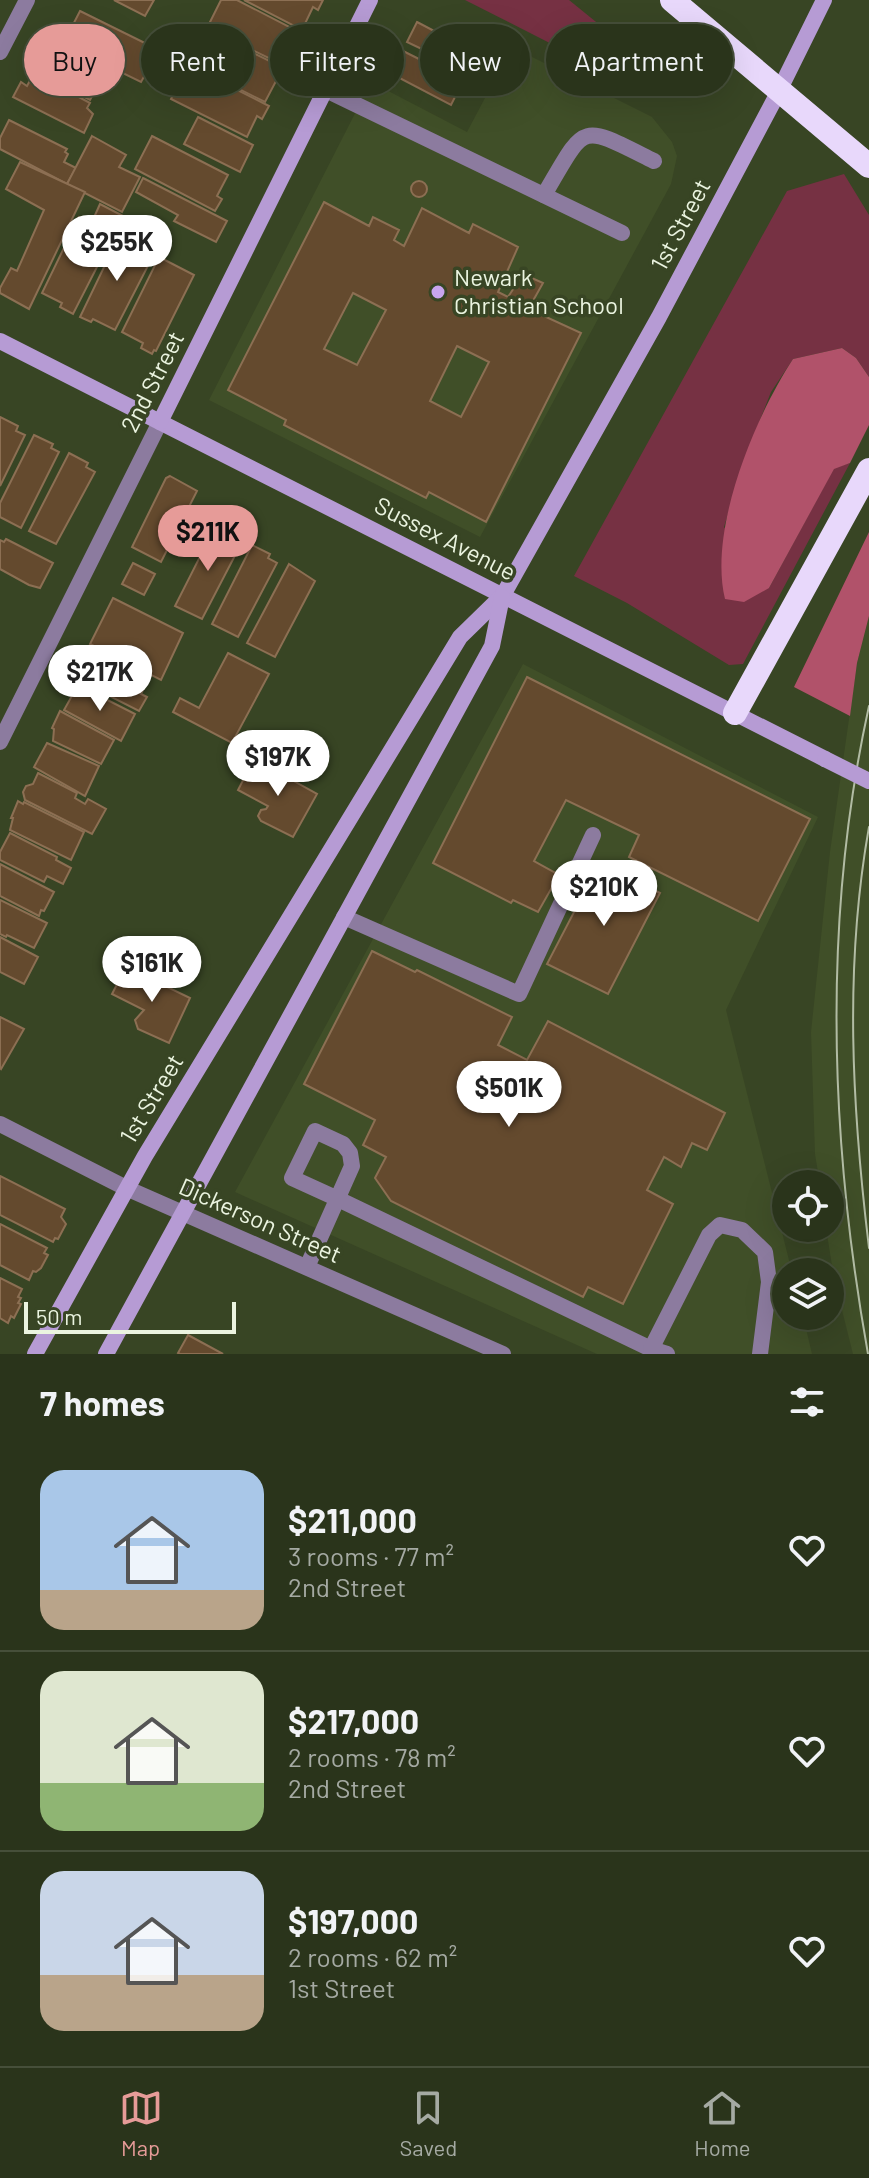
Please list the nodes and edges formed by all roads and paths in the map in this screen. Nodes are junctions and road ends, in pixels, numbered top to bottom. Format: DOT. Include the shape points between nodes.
graph roads {
  1 [pos="27,0"];
  2 [pos="370,0"];
  3 [pos="672,0"];
  4 [pos="824,0"];
  5 [pos="358,24"];
  6 [pos="0,52"];
  7 [pos="779,91"];
  8 [pos="323,96"];
  9 [pos="338,96"];
  10 [pos="654,161"];
  11 [pos="869,166"];
  12 [pos="544,195"];
  13 [pos="622,233"];
  14 [pos="0,341"];
  15 [pos="160,422"];
  16 [pos="869,470"];
  17 [pos="503,595"];
  18 [pos="735,713"];
  19 [pos="0,742"];
  20 [pos="869,781"];
  21 [pos="593,835"];
  22 [pos="344,917"];
  23 [pos="0,1124"];
  24 [pos="126,1188"];
  25 [pos="183,1213"];
  26 [pos="307,1267"];
  27 [pos="659,1352"];
  28 [pos="35,1354"];
  29 [pos="106,1354"];
  30 [pos="503,1354"];
  31 [pos="760,1354"];
  1 -- 6 [label="street"];
  2 -- 5 [label="main road, 2nd Street"];
  3 -- 7 [label="highway"];
  4 -- 7 [label="main road, 1st Street"];
  7 -- 11 [label="highway"];
  7 -- 17 [label="main road, 1st Street"];
  8 -- 15 [label="main road, 2nd Street"];
  9 -- 12 [label="street"];
  10 -- 12 [label="street" via="599,133 587,134 575,142"];
  12 -- 13 [label="street"];
  14 -- 15 [label="main road, Sussex Avenue"];
  15 -- 17 [label="main road, Sussex Avenue"];
  15 -- 19 [label="street, 2nd Street"];
  16 -- 18 [label="highway"];
  17 -- 18 [label="main road, Sussex Avenue"];
  17 -- 22 [label="main road, 1st Street" via="492,646"];
  17 -- 24 [label="main road, 1st Street" via="460,637"];
  18 -- 20 [label="main road, Sussex Avenue, bridge"];
  21 -- 22 [label="street" via="519,994"];
  22 -- 25 [label="main road, 1st Street"];
  23 -- 24 [label="street, Dickerson Street"];
  24 -- 25 [label="street, Dickerson Street"];
  24 -- 28 [label="main road, 1st Street"];
  25 -- 26 [label="street, Dickerson Street"];
  25 -- 29 [label="main road, 1st Street"];
  26 -- 27 [label="street" via="338,1199"];
  26 -- 30 [label="street, Dickerson Street"];
  27 -- 31 [label="street" via="709,1235 720,1225 742,1230 765,1252 769,1282"];
}
